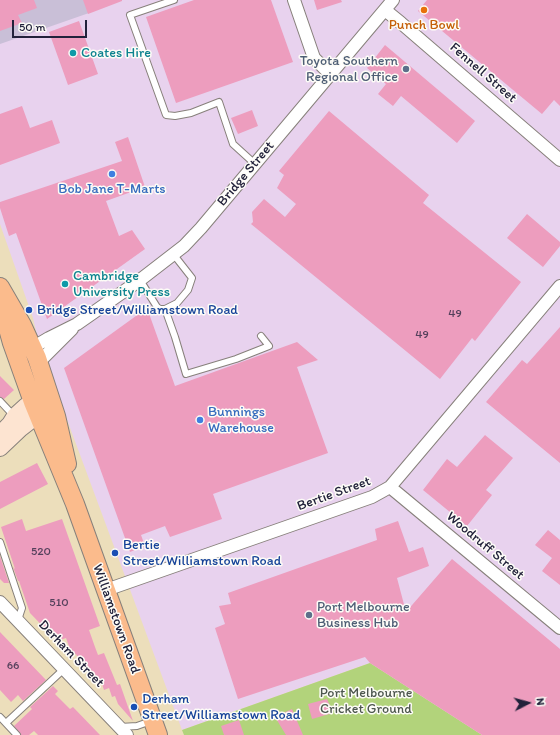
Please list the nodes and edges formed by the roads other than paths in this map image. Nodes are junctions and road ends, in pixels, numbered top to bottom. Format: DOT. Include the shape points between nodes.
graph roads {
  1 [pos="174,0"];
  2 [pos="294,0"];
  3 [pos="393,0"];
  4 [pos="385,10"];
  5 [pos="330,74"];
  6 [pos="560,160"];
  7 [pos="255,164"];
  8 [pos="174,255"];
  9 [pos="140,280"];
  10 [pos="560,286"];
  11 [pos="0,287"];
  12 [pos="0,300"];
  13 [pos="165,309"];
  14 [pos="261,336"];
  15 [pos="232,352"];
  16 [pos="35,353"];
  17 [pos="18,358"];
  18 [pos="236,359"];
  19 [pos="0,401"];
  20 [pos="52,402"];
  21 [pos="36,409"];
  22 [pos="15,416"];
  23 [pos="0,434"];
  24 [pos="0,448"];
  25 [pos="390,487"];
  26 [pos="75,504"];
  27 [pos="0,542"];
  28 [pos="106,590"];
  29 [pos="0,602"];
  30 [pos="18,620"];
  31 [pos="560,628"];
  32 [pos="64,669"];
  33 [pos="0,717"];
  34 [pos="6,723"];
  35 [pos="155,728"];
  36 [pos="123,731"];
  37 [pos="17,735"];
  1 -- 7 [label="lane" via="130,15 166,115 191,113 219,102 233,144"];
  2 -- 5 [label="street" via="314,58"];
  3 -- 4 [label="street, Bridge Street"];
  4 -- 5 [label="street, Bridge Street"];
  4 -- 6 [label="street, Fennell Street"];
  5 -- 7 [label="street, Bridge Street"];
  7 -- 8 [label="street, Bridge Street" via="201,228"];
  8 -- 9 [label="street, Bridge Street"];
  8 -- 13 [label="lane" via="192,278 183,297"];
  9 -- 13 [label="lane" via="157,307"];
  9 -- 16 [label="street, Bridge Street" via="77,324 49,338"];
  10 -- 25 [label="street, Bertie Street"];
  11 -- 16 [label="main road, Williamstown Road" via="18,316"];
  12 -- 17 [label="main road, Williamstown Road"];
  13 -- 18 [label="lane" via="186,374"];
  14 -- 18 [label="lane" via="269,346"];
  15 -- 18 [label="lane"];
  16 -- 17 [label="main road"];
  16 -- 20 [label="main road, Williamstown Road"];
  17 -- 21 [label="main road, Williamstown Road"];
  19 -- 22 [label="lane"];
  20 -- 21 [label="main road"];
  20 -- 26 [label="main road, Williamstown Road"];
  21 -- 22 [label="street" via="26,406"];
  21 -- 24 [label="street"];
  21 -- 26 [label="main road, Williamstown Road"];
  22 -- 23 [label="street"];
  25 -- 28 [label="street, Bertie Street" via="372,497"];
  25 -- 31 [label="street, Woodruff Street"];
  26 -- 28 [label="main road, Williamstown Road"];
  27 -- 30 [label="lane" via="22,608"];
  28 -- 35 [label="main road, Williamstown Road"];
  29 -- 30 [label="street, Derham Street"];
  30 -- 32 [label="street, Derham Street"];
  32 -- 34 [label="lane"];
  32 -- 36 [label="street, Derham Street"];
  33 -- 34 [label="lane"];
  34 -- 37 [label="lane"];
  35 -- 36 [label="lane, Derham Street" via="138,726"];
}
